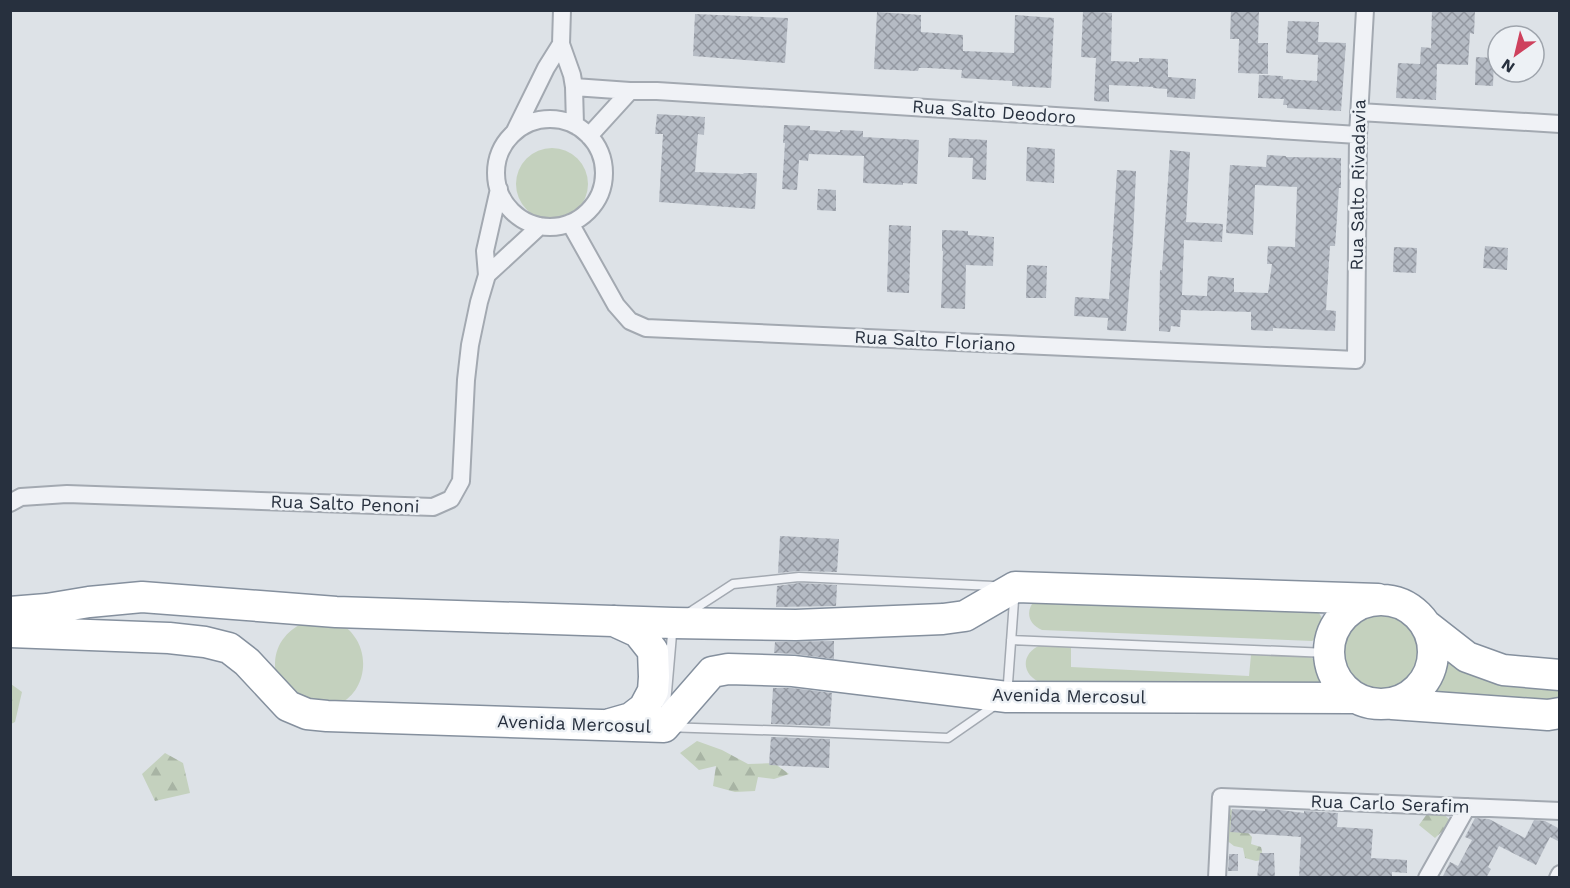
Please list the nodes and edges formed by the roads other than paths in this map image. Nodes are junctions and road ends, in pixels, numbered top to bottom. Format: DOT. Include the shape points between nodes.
graph roads {
  1 [pos="562,10"];
  2 [pos="1365,10"];
  3 [pos="561,44"];
  4 [pos="574,87"];
  5 [pos="630,91"];
  6 [pos="1359,112"];
  7 [pos="1560,124"];
  8 [pos="575,125"];
  9 [pos="514,132"];
  10 [pos="1358,135"];
  11 [pos="589,136"];
  12 [pos="499,189"];
  13 [pos="570,223"];
  14 [pos="540,226"];
  15 [pos="488,275"];
  16 [pos="1356,360"];
  17 [pos="10,503"];
  18 [pos="1014,587"];
  19 [pos="1378,599"];
  20 [pos="15,614"];
  21 [pos="614,621"];
  22 [pos="673,622"];
  23 [pos="1426,625"];
  24 [pos="1011,640"];
  25 [pos="1328,653"];
  26 [pos="1560,675"];
  27 [pos="1007,698"];
  28 [pos="1353,698"];
  29 [pos="1392,704"];
  30 [pos="1560,713"];
  31 [pos="604,725"];
  32 [pos="664,727"];
  33 [pos="1467,807"];
  34 [pos="1560,811"];
  35 [pos="1217,878"];
  36 [pos="1427,878"];
  1 -- 3 [label="street"];
  2 -- 6 [label="street, Rua Salto Rivadavia"];
  3 -- 4 [label="street"];
  3 -- 9 [label="street"];
  4 -- 5 [label="street, Rua Salto Deodoro"];
  4 -- 8 [label="street"];
  5 -- 10 [label="street, Rua Salto Deodoro"];
  5 -- 11 [label="street"];
  6 -- 7 [label="street"];
  6 -- 10 [label="street, Rua Salto Rivadavia"];
  8 -- 9 [label="street" via="547,119"];
  8 -- 11 [label="street"];
  9 -- 12 [label="street" via="496,163"];
  10 -- 16 [label="street, Rua Salto Rivadavia"];
  11 -- 13 [label="street" via="604,167 603,185 585,214"];
  12 -- 14 [label="street" via="513,212"];
  12 -- 15 [label="street, Rua Salto Penoni" via="485,251"];
  13 -- 14 [label="street"];
  13 -- 16 [label="street, Rua Salto Floriano" via="616,305 630,321 646,328"];
  14 -- 15 [label="street, Rua Salto Penoni"];
  15 -- 17 [label="street, Rua Salto Penoni" via="470,345 461,481 451,499 433,507 67,494 21,497"];
  18 -- 19 [label="highway"];
  18 -- 22 [label="highway, Avenida Mercosul" via="965,616 943,619 796,626"];
  18 -- 22 [label="lane" via="799,577 733,584"];
  18 -- 24 [label="lane"];
  19 -- 23 [label="highway" via="1399,602"];
  19 -- 25 [label="highway" via="1356,605 1342,616 1332,632"];
  20 -- 21 [label="highway, Avenida Mercosul" via="142,597 336,612"];
  20 -- 31 [label="highway, Avenida Mercosul" via="229,648 288,706 308,714"];
  21 -- 22 [label="highway, Avenida Mercosul"];
  21 -- 31 [label="highway" via="638,632 653,651 653,691 644,708 631,718"];
  22 -- 32 [label="lane"];
  23 -- 26 [label="highway" via="1467,657 1503,670"];
  23 -- 29 [label="highway" via="1434,659 1422,687"];
  24 -- 25 [label="lane"];
  24 -- 27 [label="lane"];
  25 -- 28 [label="highway" via="1331,670"];
  27 -- 28 [label="highway, Avenida Mercosul"];
  27 -- 32 [label="lane" via="948,738"];
  27 -- 32 [label="highway, Avenida Mercosul" via="793,671 728,669 712,672"];
  28 -- 29 [label="highway, Avenida Mercosul" via="1373,705"];
  29 -- 30 [label="highway, Avenida Mercosul"];
  31 -- 32 [label="highway, Avenida Mercosul"];
  33 -- 34 [label="street, Rua Carlo Serafim"];
  33 -- 35 [label="street, Rua Carlo Serafim" via="1221,797"];
  33 -- 36 [label="street"];
}
